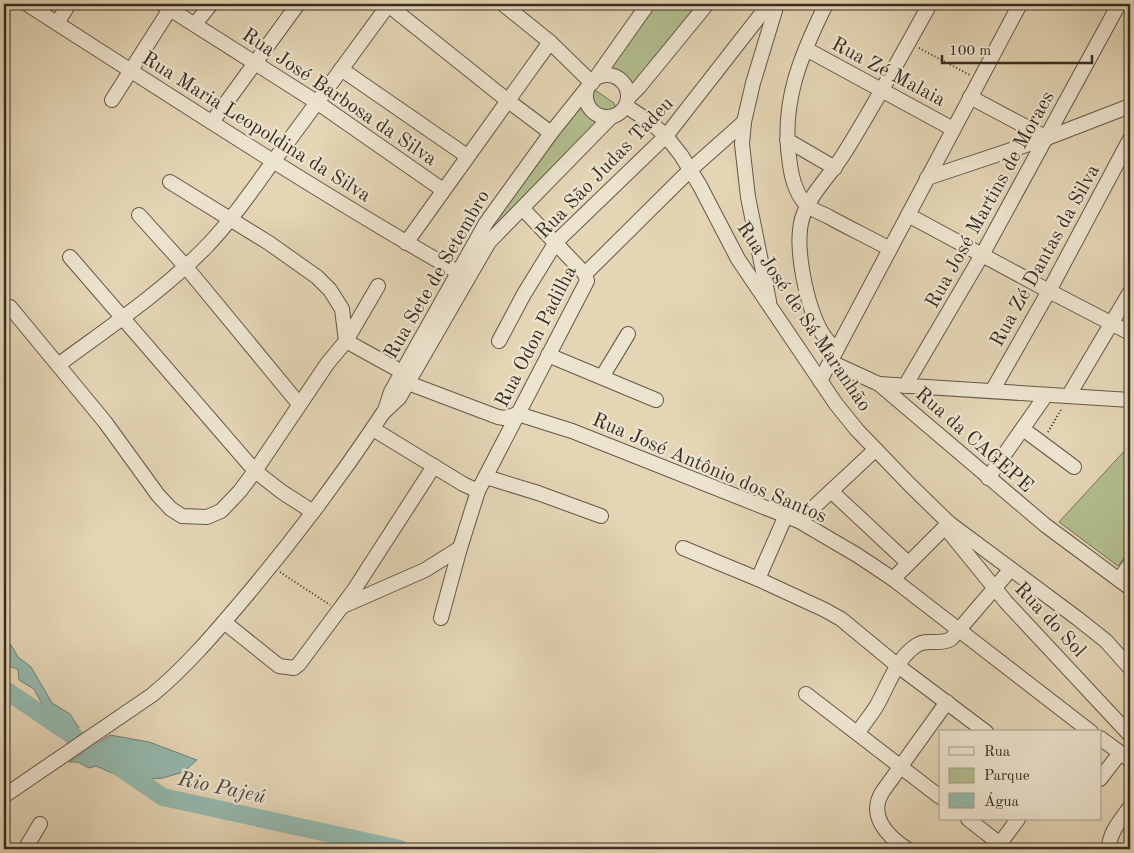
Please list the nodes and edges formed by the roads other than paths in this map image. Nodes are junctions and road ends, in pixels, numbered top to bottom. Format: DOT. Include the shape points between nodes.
graph roads {
  1 [pos="27,4"];
  2 [pos="69,4"];
  3 [pos="211,4"];
  4 [pos="298,4"];
  5 [pos="388,4"];
  6 [pos="503,4"];
  7 [pos="648,4"];
  8 [pos="707,4"];
  9 [pos="769,4"];
  10 [pos="777,4"];
  11 [pos="826,4"];
  12 [pos="930,4"];
  13 [pos="1119,4"];
  14 [pos="1016,5"];
  15 [pos="166,6"];
  16 [pos="57,23"];
  17 [pos="195,24"];
  18 [pos="550,42"];
  19 [pos="806,49"];
  20 [pos="256,63"];
  21 [pos="341,69"];
  22 [pos="131,70"];
  23 [pos="591,84"];
  24 [pos="883,90"];
  25 [pos="970,96"];
  26 [pos="112,100"];
  27 [pos="507,100"];
  28 [pos="628,102"];
  29 [pos="318,103"];
  30 [pos="1130,106"];
  31 [pos="611,117"];
  32 [pos="212,122"];
  33 [pos="744,122"];
  34 [pos="953,128"];
  35 [pos="551,133"];
  36 [pos="666,136"];
  37 [pos="1047,138"];
  38 [pos="1130,139"];
  39 [pos="787,140"];
  40 [pos="467,156"];
  41 [pos="273,162"];
  42 [pos="835,168"];
  43 [pos="690,170"];
  44 [pos="928,178"];
  45 [pos="170,182"];
  46 [pos="514,184"];
  47 [pos="443,190"];
  48 [pos="534,198"];
  49 [pos="806,205"];
  50 [pos="523,209"];
  51 [pos="908,215"];
  52 [pos="139,216"];
  53 [pos="230,220"];
  54 [pos="556,242"];
  55 [pos="406,243"];
  56 [pos="480,245"];
  57 [pos="890,249"];
  58 [pos="982,255"];
  59 [pos="70,257"];
  60 [pos="186,267"];
  61 [pos="586,274"];
  62 [pos="463,275"];
  63 [pos="378,286"];
  64 [pos="1049,291"];
  65 [pos="1130,292"];
  66 [pos="770,306"];
  67 [pos="10,307"];
  68 [pos="123,318"];
  69 [pos="1112,323"];
  70 [pos="1130,332"];
  71 [pos="628,334"];
  72 [pos="346,341"];
  73 [pos="499,341"];
  74 [pos="548,355"];
  75 [pos="833,357"];
  76 [pos="58,365"];
  77 [pos="602,377"];
  78 [pos="405,378"];
  79 [pos="820,381"];
  80 [pos="879,384"];
  81 [pos="905,386"];
  82 [pos="992,391"];
  83 [pos="1046,395"];
  84 [pos="1069,395"];
  85 [pos="656,400"];
  86 [pos="1130,400"];
  87 [pos="299,404"];
  88 [pos="518,414"];
  89 [pos="373,429"];
  90 [pos="1023,430"];
  91 [pos="876,450"];
  92 [pos="434,466"];
  93 [pos="1074,467"];
  94 [pos="255,471"];
  95 [pos="486,477"];
  96 [pos="988,478"];
  97 [pos="478,490"];
  98 [pos="831,491"];
  99 [pos="312,512"];
  100 [pos="786,515"];
  101 [pos="601,516"];
  102 [pos="799,521"];
  103 [pos="947,525"];
  104 [pos="460,548"];
  105 [pos="683,548"];
  106 [pos="908,563"];
  107 [pos="1130,564"];
  108 [pos="1011,569"];
  109 [pos="758,579"];
  110 [pos="893,579"];
  111 [pos="1124,584"];
  112 [pos="994,588"];
  113 [pos="341,609"];
  114 [pos="442,618"];
  115 [pos="224,622"];
  116 [pos="958,629"];
  117 [pos="1129,665"];
  118 [pos="898,666"];
  119 [pos="806,694"];
  120 [pos="947,702"];
  121 [pos="983,730"];
  122 [pos="1088,730"];
  123 [pos="858,732"];
  124 [pos="1130,735"];
  125 [pos="1102,739"];
  126 [pos="1125,756"];
  127 [pos="900,766"];
  128 [pos="1102,778"];
  129 [pos="4,796"];
  130 [pos="939,797"];
  131 [pos="1130,807"];
  132 [pos="969,820"];
  133 [pos="1017,820"];
  134 [pos="40,824"];
  135 [pos="998,847"];
  136 [pos="25,849"];
  137 [pos="907,849"];
  138 [pos="1109,849"];
  1 -- 16 [label="street, Rua Maria Leopoldina da Silva"];
  2 -- 16 [label="street"];
  3 -- 17 [label="street"];
  4 -- 20 [label="street"];
  5 -- 21 [label="street"];
  5 -- 27 [label="street"];
  6 -- 18 [label="street"];
  7 -- 23 [label="street, Rua Sete de Setembro"];
  8 -- 28 [label="street"];
  9 -- 36 [label="street, Rua São Judas Tadeu"];
  10 -- 33 [label="street"];
  11 -- 19 [label="street"];
  12 -- 24 [label="street"];
  13 -- 37 [label="street, Rua José Martins de Moraes"];
  14 -- 25 [label="street"];
  15 -- 17 [label="street, Rua José Barbosa da Silva"];
  15 -- 22 [label="street"];
  16 -- 22 [label="street, Rua Maria Leopoldina da Silva"];
  17 -- 20 [label="street, Rua José Barbosa da Silva"];
  18 -- 23 [label="street"];
  18 -- 27 [label="street"];
  19 -- 24 [label="street, Rua Zé Malaia"];
  19 -- 39 [label="street" via="792,89"];
  20 -- 29 [label="street, Rua José Barbosa da Silva"];
  20 -- 32 [label="street"];
  21 -- 29 [label="street"];
  21 -- 40 [label="street"];
  22 -- 26 [label="street"];
  22 -- 32 [label="street, Rua Maria Leopoldina da Silva"];
  23 -- 28 [label="street" via="604,75 613,75 627,88"];
  23 -- 31 [label="street" via="586,95 588,105 593,113"];
  23 -- 35 [label="street, Rua Sete de Setembro"];
  24 -- 34 [label="street, Rua Zé Malaia"];
  24 -- 42 [label="street"];
  25 -- 34 [label="street"];
  25 -- 37 [label="street"];
  27 -- 35 [label="street"];
  27 -- 40 [label="street"];
  28 -- 31 [label="street" via="620,114"];
  28 -- 36 [label="street, Rua José de Sá Maranhão"];
  29 -- 41 [label="street"];
  29 -- 47 [label="street, Rua José Barbosa da Silva"];
  30 -- 37 [label="street"];
  31 -- 48 [label="street, Rua Sete de Setembro"];
  32 -- 41 [label="street, Rua Maria Leopoldina da Silva"];
  33 -- 43 [label="street, Rua Odon Padilha"];
  33 -- 66 [label="street" via="742,144 748,197"];
  34 -- 44 [label="street"];
  35 -- 46 [label="street, Rua Sete de Setembro"];
  36 -- 43 [label="street, Rua José de Sá Maranhão"];
  36 -- 54 [label="street, Rua São Judas Tadeu"];
  37 -- 44 [label="street"];
  37 -- 58 [label="street, Rua José Martins de Moraes"];
  38 -- 64 [label="street, Rua Zé Dantas da Silva"];
  39 -- 42 [label="street"];
  39 -- 49 [label="street" via="794,186"];
  40 -- 47 [label="street"];
  41 -- 53 [label="street"];
  41 -- 55 [label="street, Rua Maria Leopoldina da Silva"];
  42 -- 49 [label="street"];
  43 -- 61 [label="street, Rua Odon Padilha"];
  43 -- 66 [label="street, Rua José de Sá Maranhão" via="738,259"];
  44 -- 51 [label="street"];
  45 -- 53 [label="street"];
  46 -- 48 [label="street"];
  46 -- 56 [label="street, Rua Sete de Setembro"];
  47 -- 55 [label="street"];
  48 -- 50 [label="street, Rua Sete de Setembro"];
  49 -- 57 [label="street"];
  49 -- 75 [label="street" via="800,235 802,271 815,316"];
  50 -- 54 [label="street"];
  50 -- 56 [label="street, Rua Sete de Setembro" via="489,242"];
  51 -- 57 [label="street"];
  51 -- 58 [label="street"];
  52 -- 60 [label="street"];
  53 -- 60 [label="street"];
  53 -- 72 [label="street" via="324,283 342,309"];
  54 -- 61 [label="street"];
  54 -- 73 [label="street, Rua São Judas Tadeu"];
  55 -- 62 [label="street, Rua Maria Leopoldina da Silva"];
  56 -- 62 [label="street, Rua Sete de Setembro"];
  57 -- 75 [label="street"];
  58 -- 64 [label="street"];
  58 -- 81 [label="street, Rua José Martins de Moraes"];
  59 -- 68 [label="street"];
  60 -- 68 [label="street"];
  60 -- 87 [label="street"];
  61 -- 74 [label="street, Rua Odon Padilha" via="587,281"];
  62 -- 78 [label="street, Rua Sete de Setembro"];
  63 -- 72 [label="street"];
  64 -- 69 [label="street"];
  64 -- 82 [label="street, Rua Zé Dantas da Silva"];
  65 -- 69 [label="street"];
  66 -- 79 [label="street, Rua José de Sá Maranhão"];
  67 -- 76 [label="street"];
  68 -- 76 [label="street"];
  68 -- 94 [label="street"];
  69 -- 70 [label="street"];
  69 -- 84 [label="street"];
  71 -- 77 [label="street"];
  72 -- 78 [label="street, Rua José Antônio dos Santos"];
  72 -- 87 [label="street"];
  74 -- 77 [label="street"];
  74 -- 88 [label="street, Rua Odon Padilha"];
  75 -- 79 [label="street"];
  75 -- 80 [label="street"];
  76 -- 94 [label="street" via="158,495 182,516 213,516 232,501"];
  77 -- 85 [label="street"];
  78 -- 88 [label="street, Rua José Antônio dos Santos" via="498,417"];
  78 -- 89 [label="street, Rua Sete de Setembro" via="399,398"];
  79 -- 91 [label="street, Rua José de Sá Maranhão"];
  80 -- 81 [label="street"];
  80 -- 96 [label="street, Rua da CAGEPE"];
  81 -- 82 [label="street"];
  82 -- 83 [label="street"];
  83 -- 84 [label="street"];
  83 -- 90 [label="street"];
  84 -- 86 [label="street"];
  87 -- 94 [label="street"];
  88 -- 95 [label="street, Rua Odon Padilha"];
  88 -- 100 [label="street, Rua José Antônio dos Santos" via="572,431"];
  89 -- 92 [label="street"];
  89 -- 99 [label="street, Rua Sete de Setembro"];
  90 -- 93 [label="street"];
  90 -- 96 [label="street"];
  91 -- 98 [label="street"];
  91 -- 103 [label="street, Rua José de Sá Maranhão"];
  92 -- 97 [label="street"];
  92 -- 113 [label="street"];
  94 -- 99 [label="street"];
  95 -- 97 [label="street, Rua Odon Padilha"];
  95 -- 101 [label="street"];
  96 -- 111 [label="street, Rua da CAGEPE"];
  97 -- 104 [label="street, Rua Odon Padilha"];
  98 -- 102 [label="street"];
  98 -- 106 [label="street"];
  99 -- 115 [label="street, Rua Sete de Setembro"];
  100 -- 102 [label="street, Rua José Antônio dos Santos"];
  100 -- 109 [label="street"];
  102 -- 110 [label="street, Rua José Antônio dos Santos"];
  103 -- 106 [label="street"];
  103 -- 108 [label="street, Rua José de Sá Maranhão"];
  103 -- 112 [label="street, Rua do Sol"];
  104 -- 113 [label="street" via="425,570"];
  104 -- 114 [label="street, Rua Odon Padilha"];
  105 -- 109 [label="street"];
  106 -- 110 [label="street"];
  107 -- 111 [label="street"];
  108 -- 112 [label="street"];
  108 -- 117 [label="street, Rua José de Sá Maranhão" via="1106,641"];
  109 -- 118 [label="street" via="840,619"];
  110 -- 116 [label="street, Rua José Antônio dos Santos"];
  112 -- 116 [label="street"];
  112 -- 124 [label="street, Rua do Sol"];
  113 -- 115 [label="street" via="294,668 279,666"];
  115 -- 129 [label="street, Rua Sete de Setembro" via="152,695"];
  116 -- 118 [label="street" via="946,642 918,644"];
  116 -- 122 [label="street, Rua José Antônio dos Santos"];
  118 -- 120 [label="street"];
  118 -- 123 [label="street"];
  119 -- 123 [label="street"];
  120 -- 121 [label="street"];
  120 -- 127 [label="street"];
  123 -- 127 [label="street"];
  125 -- 126 [label="street"];
  126 -- 128 [label="street"];
  127 -- 130 [label="street"];
  127 -- 137 [label="street" via="878,797 876,809 887,833"];
  131 -- 138 [label="street" via="1112,833"];
  132 -- 135 [label="street"];
  133 -- 135 [label="street"];
  134 -- 136 [label="street"];
}
